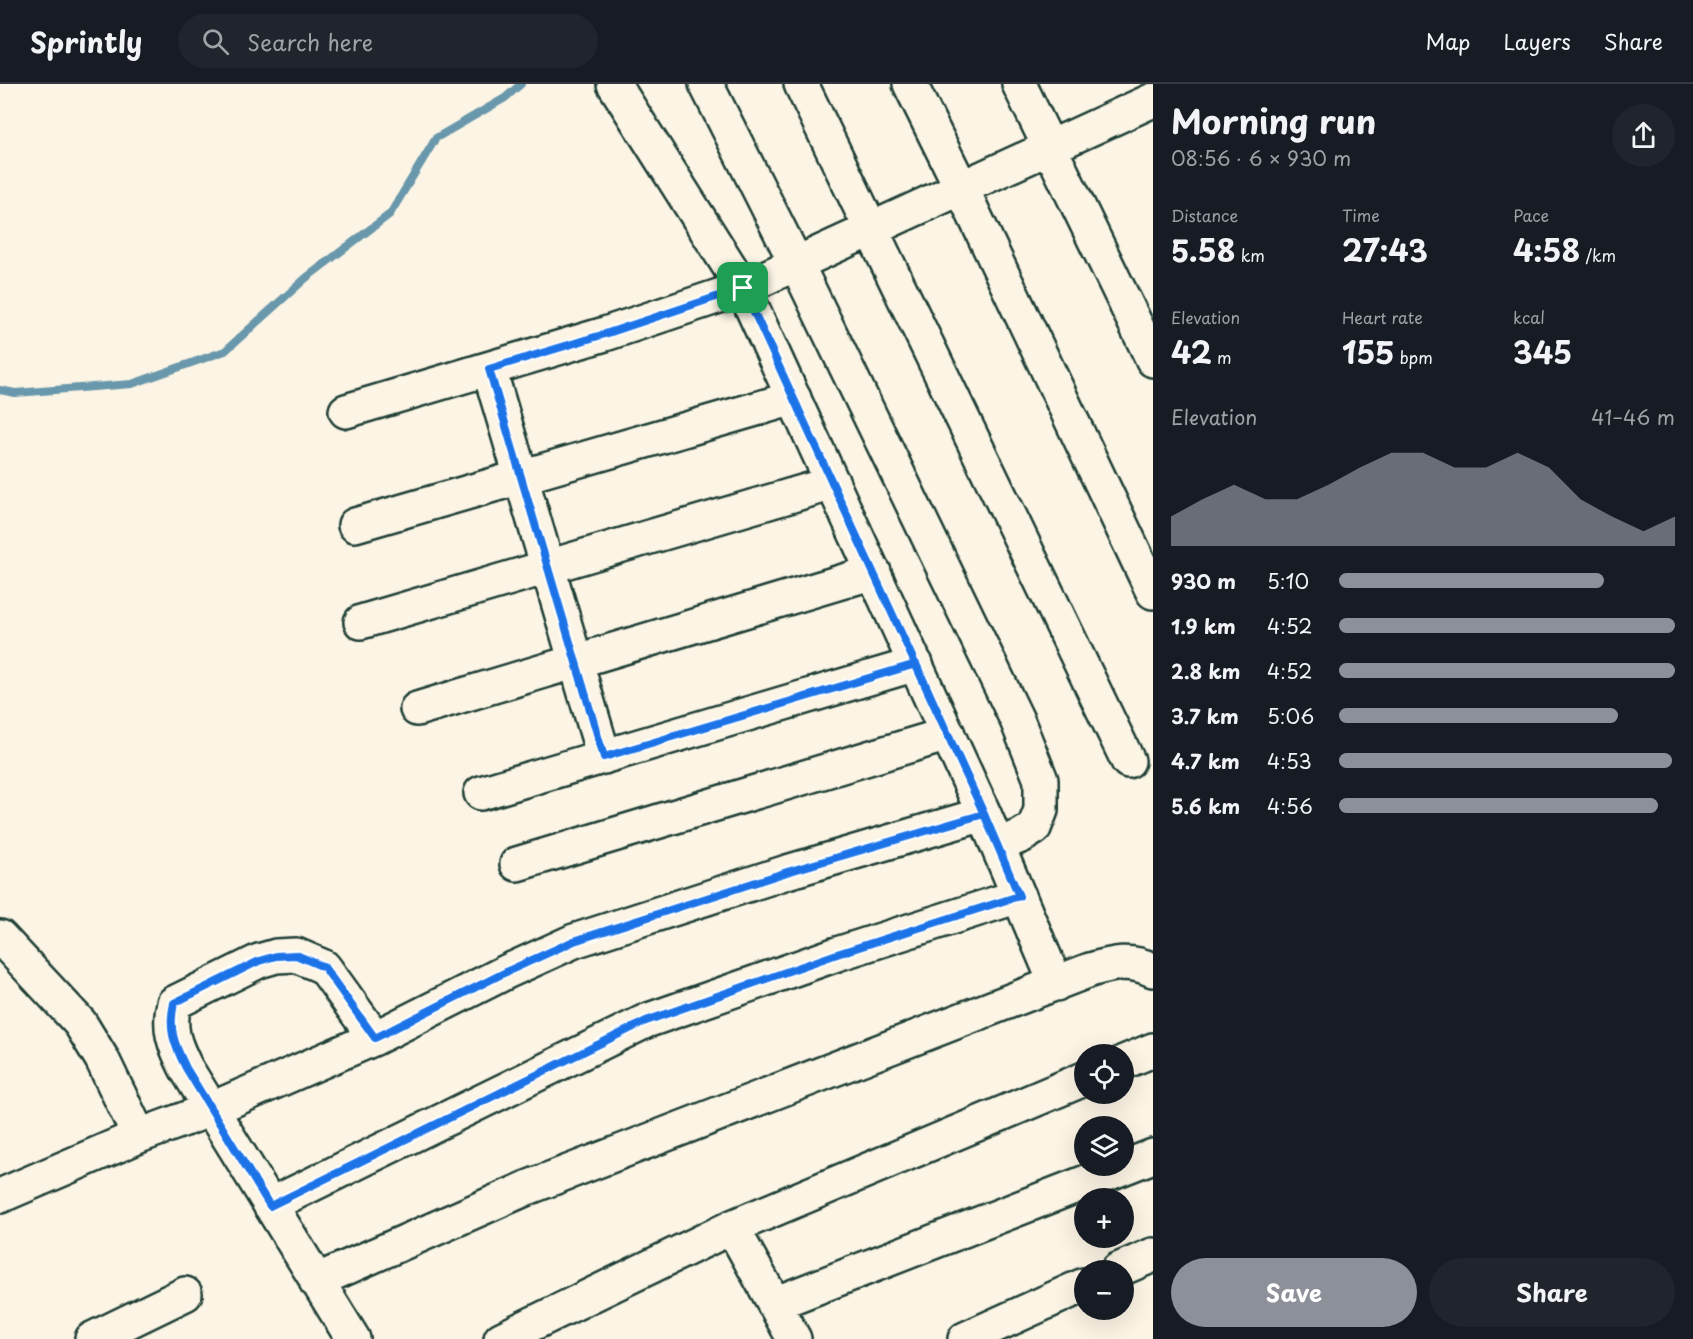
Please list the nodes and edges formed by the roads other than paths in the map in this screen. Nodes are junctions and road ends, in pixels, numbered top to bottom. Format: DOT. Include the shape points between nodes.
graph roads {
  1 [pos="614,84"];
  2 [pos="706,84"];
  3 [pos="801,84"];
  4 [pos="910,84"];
  5 [pos="1019,84"];
  6 [pos="1153,100"];
  7 [pos="1049,147"];
  8 [pos="961,187"];
  9 [pos="870,229"];
  10 [pos="797,265"];
  11 [pos="743,288"];
  12 [pos="1144,317"];
  13 [pos="1153,360"];
  14 [pos="489,369"];
  15 [pos="794,398"];
  16 [pos="346,411"];
  17 [pos="521,477"];
  18 [pos="833,483"];
  19 [pos="355,525"];
  20 [pos="547,567"];
  21 [pos="874,572"];
  22 [pos="1153,592"];
  23 [pos="361,622"];
  24 [pos="576,662"];
  25 [pos="916,664"];
  26 [pos="417,709"];
  27 [pos="948,734"];
  28 [pos="604,757"];
  29 [pos="1128,761"];
  30 [pos="481,793"];
  31 [pos="984,814"];
  32 [pos="998,845"];
  33 [pos="517,864"];
  34 [pos="1019,896"];
  35 [pos="0,937"];
  36 [pos="1153,970"];
  37 [pos="1056,984"];
  38 [pos="375,1038"];
  39 [pos="1153,1050"];
  40 [pos="1134,1058"];
  41 [pos="1074,1083"];
  42 [pos="212,1109"];
  43 [pos="138,1136"];
  44 [pos="1153,1156"];
  45 [pos="0,1196"];
  46 [pos="270,1206"];
  47 [pos="732,1227"];
  48 [pos="1153,1255"];
  49 [pos="1134,1263"];
  50 [pos="316,1281"];
  51 [pos="1074,1290"];
  52 [pos="185,1294"];
  53 [pos="774,1304"];
  54 [pos="92,1339"];
  55 [pos="353,1339"];
  56 [pos="501,1339"];
  57 [pos="794,1339"];
  58 [pos="965,1339"];
  1 -- 11 [label="street"];
  2 -- 10 [label="street"];
  3 -- 9 [label="street"];
  4 -- 8 [label="street"];
  5 -- 7 [label="street"];
  6 -- 7 [label="street"];
  7 -- 8 [label="street"];
  7 -- 12 [label="street"];
  8 -- 9 [label="street"];
  8 -- 22 [label="street"];
  9 -- 10 [label="street"];
  9 -- 29 [label="street"];
  10 -- 11 [label="street"];
  10 -- 32 [label="street" via="1017,720 1041,780 1041,810 1034,828"];
  11 -- 14 [label="street"];
  11 -- 15 [label="street"];
  12 -- 13 [label="street"];
  14 -- 16 [label="street"];
  14 -- 17 [label="street"];
  15 -- 17 [label="street"];
  15 -- 18 [label="street"];
  17 -- 19 [label="street"];
  17 -- 20 [label="street"];
  18 -- 20 [label="street"];
  18 -- 21 [label="street"];
  20 -- 23 [label="street"];
  20 -- 24 [label="street"];
  21 -- 24 [label="street"];
  21 -- 25 [label="street"];
  24 -- 26 [label="street"];
  24 -- 28 [label="street"];
  25 -- 27 [label="street"];
  25 -- 28 [label="street"];
  27 -- 31 [label="street"];
  27 -- 33 [label="street"];
  28 -- 30 [label="street"];
  31 -- 32 [label="street"];
  31 -- 38 [label="street" via="574,941"];
  32 -- 34 [label="street"];
  34 -- 37 [label="street"];
  34 -- 46 [label="street" via="646,1021"];
  35 -- 43 [label="street" via="80,1023 102,1059"];
  36 -- 37 [label="street" via="1126,962 1106,965"];
  37 -- 50 [label="street" via="527,1188"];
  38 -- 42 [label="street"];
  38 -- 42 [label="street" via="324,967 296,955 276,956 238,970 174,1003 170,1020 174,1043"];
  39 -- 40 [label="street"];
  41 -- 47 [label="street"];
  42 -- 43 [label="street"];
  42 -- 46 [label="street"];
  43 -- 45 [label="street"];
  44 -- 53 [label="street"];
  46 -- 50 [label="street"];
  47 -- 53 [label="street"];
  47 -- 56 [label="street"];
  48 -- 49 [label="street"];
  50 -- 55 [label="street"];
  51 -- 58 [label="street"];
  52 -- 54 [label="street"];
  53 -- 57 [label="street"];
}
